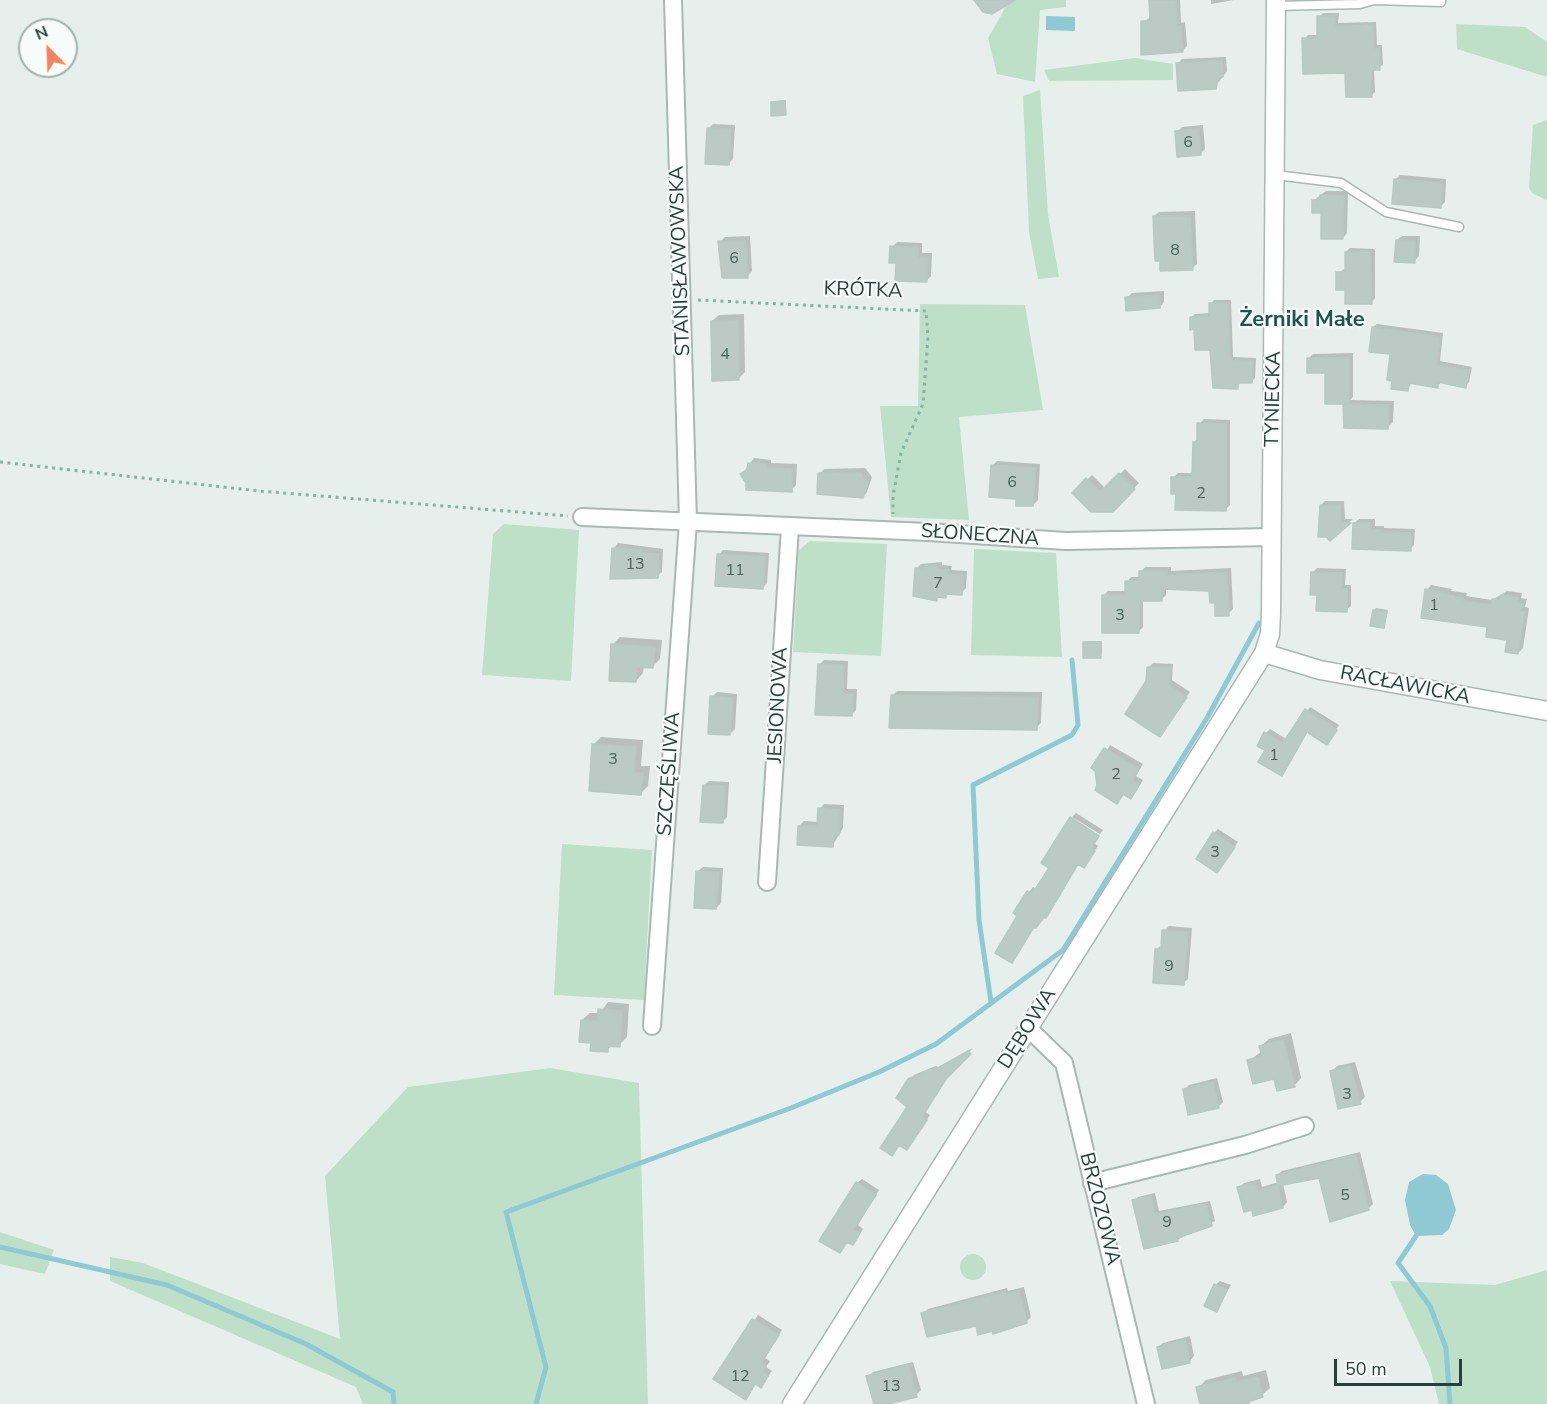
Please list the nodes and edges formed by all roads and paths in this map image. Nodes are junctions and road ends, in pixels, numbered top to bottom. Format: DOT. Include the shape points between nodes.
graph roads {
  1 [pos="673,0"];
  2 [pos="1441,0"];
  3 [pos="1360,2"];
  4 [pos="1276,3"];
  5 [pos="1276,175"];
  6 [pos="1459,227"];
  7 [pos="682,299"];
  8 [pos="0,462"];
  9 [pos="582,517"];
  10 [pos="688,522"];
  11 [pos="790,527"];
  12 [pos="893,530"];
  13 [pos="1272,537"];
  14 [pos="1264,653"];
  15 [pos="1547,711"];
  16 [pos="767,882"];
  17 [pos="652,1026"];
  18 [pos="1028,1028"];
  19 [pos="1305,1126"];
  20 [pos="1092,1183"];
  21 [pos="792,1404"];
  22 [pos="1146,1404"];
  1 -- 7 [label="street, STANISŁAWOWSKA"];
  2 -- 3 [label="lane"];
  3 -- 4 [label="lane"];
  4 -- 5 [label="street, TYNIECKA"];
  5 -- 6 [label="lane" via="1341,183 1386,212"];
  5 -- 13 [label="street, TYNIECKA"];
  7 -- 10 [label="street, STANISŁAWOWSKA"];
  7 -- 12 [label="path, KRÓTKA" via="926,311 923,404 901,453 893,496"];
  8 -- 9 [label="path" via="259,490"];
  9 -- 10 [label="street, SŁONECZNA"];
  10 -- 11 [label="street, SŁONECZNA"];
  10 -- 17 [label="street, SZCZĘŚLIWA"];
  11 -- 12 [label="street, SŁONECZNA"];
  11 -- 16 [label="street, JESIONOWA"];
  12 -- 13 [label="street, SŁONECZNA" via="1066,541"];
  13 -- 14 [label="street, TYNIECKA" via="1270,634"];
  14 -- 15 [label="street, RACŁAWICKA" via="1320,670"];
  14 -- 18 [label="street, DĘBOWA"];
  18 -- 20 [label="street, BRZOZOWA" via="1064,1064"];
  18 -- 21 [label="street, DĘBOWA"];
  19 -- 20 [label="street"];
  20 -- 22 [label="street, BRZOZOWA"];
}
